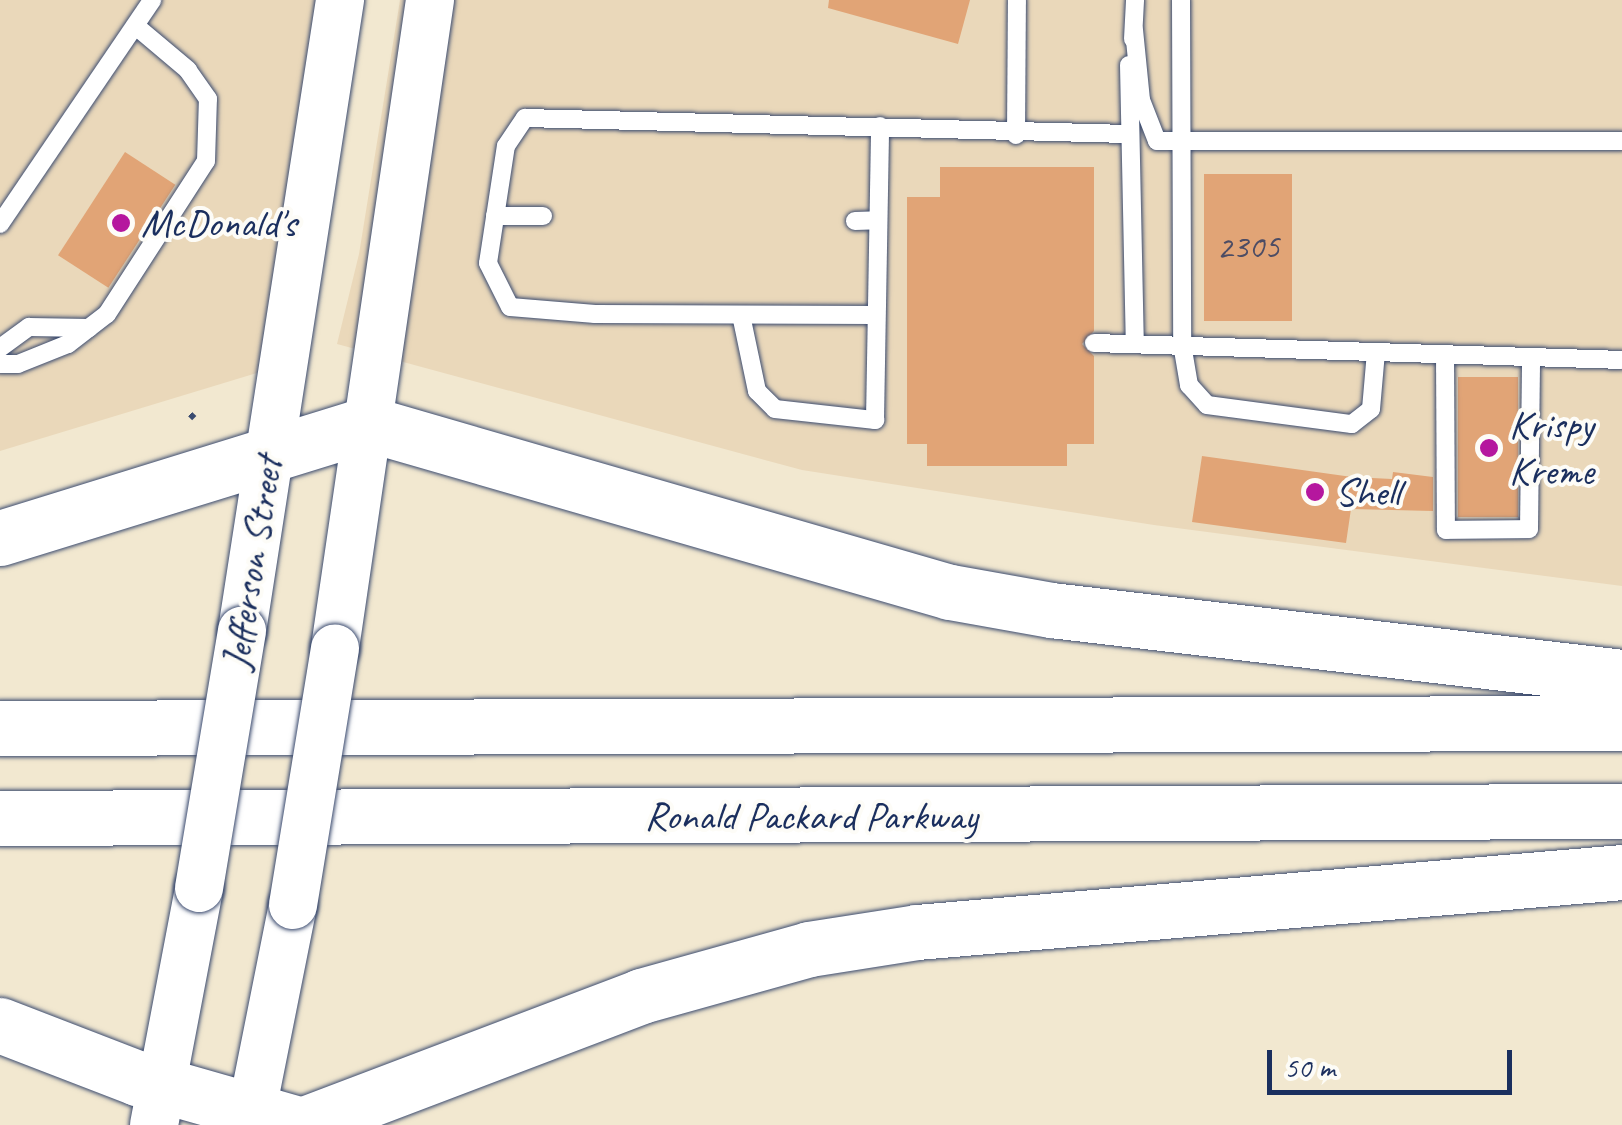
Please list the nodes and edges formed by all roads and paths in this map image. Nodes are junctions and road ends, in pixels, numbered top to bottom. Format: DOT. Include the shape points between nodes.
graph roads {
  1 [pos="152,0"];
  2 [pos="340,0"];
  3 [pos="430,0"];
  4 [pos="1017,0"];
  5 [pos="1135,0"];
  6 [pos="1181,0"];
  7 [pos="137,27"];
  8 [pos="1134,30"];
  9 [pos="880,126"];
  10 [pos="1129,134"];
  11 [pos="1016,135"];
  12 [pos="1622,141"];
  13 [pos="1182,142"];
  14 [pos="495,216"];
  15 [pos="543,216"];
  16 [pos="878,220"];
  17 [pos="855,221"];
  18 [pos="0,224"];
  19 [pos="741,315"];
  20 [pos="876,315"];
  21 [pos="90,328"];
  22 [pos="1094,343"];
  23 [pos="1135,343"];
  24 [pos="1182,344"];
  25 [pos="0,348"];
  26 [pos="1376,352"];
  27 [pos="1445,354"];
  28 [pos="1531,356"];
  29 [pos="1622,360"];
  30 [pos="0,364"];
  31 [pos="370,424"];
  32 [pos="270,450"];
  33 [pos="0,538"];
  34 [pos="1622,677"];
  35 [pos="1622,723"];
  36 [pos="0,728"];
  37 [pos="1622,810"];
  38 [pos="0,818"];
  39 [pos="1622,872"];
  40 [pos="0,1025"];
  41 [pos="157,1104"];
  42 [pos="276,1121"];
  1 -- 7 [label="lane"];
  2 -- 32 [label="main road, Jefferson Street"];
  3 -- 31 [label="main road"];
  4 -- 11 [label="lane"];
  5 -- 8 [label="lane"];
  6 -- 13 [label="lane"];
  7 -- 18 [label="lane"];
  7 -- 21 [label="lane" via="188,70 208,98 206,160 107,314"];
  8 -- 10 [label="lane"];
  8 -- 13 [label="lane" via="1148,129 1157,142"];
  9 -- 11 [label="lane"];
  9 -- 14 [label="lane" via="525,118 506,146"];
  9 -- 16 [label="lane"];
  10 -- 11 [label="lane"];
  10 -- 23 [label="lane"];
  12 -- 13 [label="lane"];
  13 -- 24 [label="lane"];
  14 -- 15 [label="lane"];
  14 -- 19 [label="lane" via="488,262 510,306"];
  16 -- 17 [label="lane"];
  16 -- 20 [label="lane"];
  19 -- 20 [label="lane"];
  19 -- 20 [label="lane" via="757,391 776,409 876,420"];
  21 -- 25 [label="lane" via="29,327"];
  21 -- 30 [label="lane" via="18,364"];
  22 -- 23 [label="lane"];
  23 -- 24 [label="lane"];
  24 -- 26 [label="lane"];
  24 -- 26 [label="lane" via="1189,385 1207,405 1352,424 1370,409"];
  26 -- 27 [label="lane"];
  27 -- 28 [label="lane"];
  27 -- 28 [label="lane" via="1446,530 1530,529"];
  28 -- 29 [label="lane"];
  31 -- 32 [label="highway"];
  31 -- 34 [label="highway" via="950,592 1051,610"];
  31 -- 42 [label="main road, bridge" via="293,904"];
  32 -- 33 [label="highway"];
  32 -- 41 [label="main road, Jefferson Street, bridge"];
  35 -- 36 [label="highway"];
  37 -- 38 [label="highway, Ronald Packard Parkway"];
  39 -- 42 [label="highway" via="917,932 809,948 641,996"];
  40 -- 41 [label="highway"];
  41 -- 42 [label="highway"];
}
